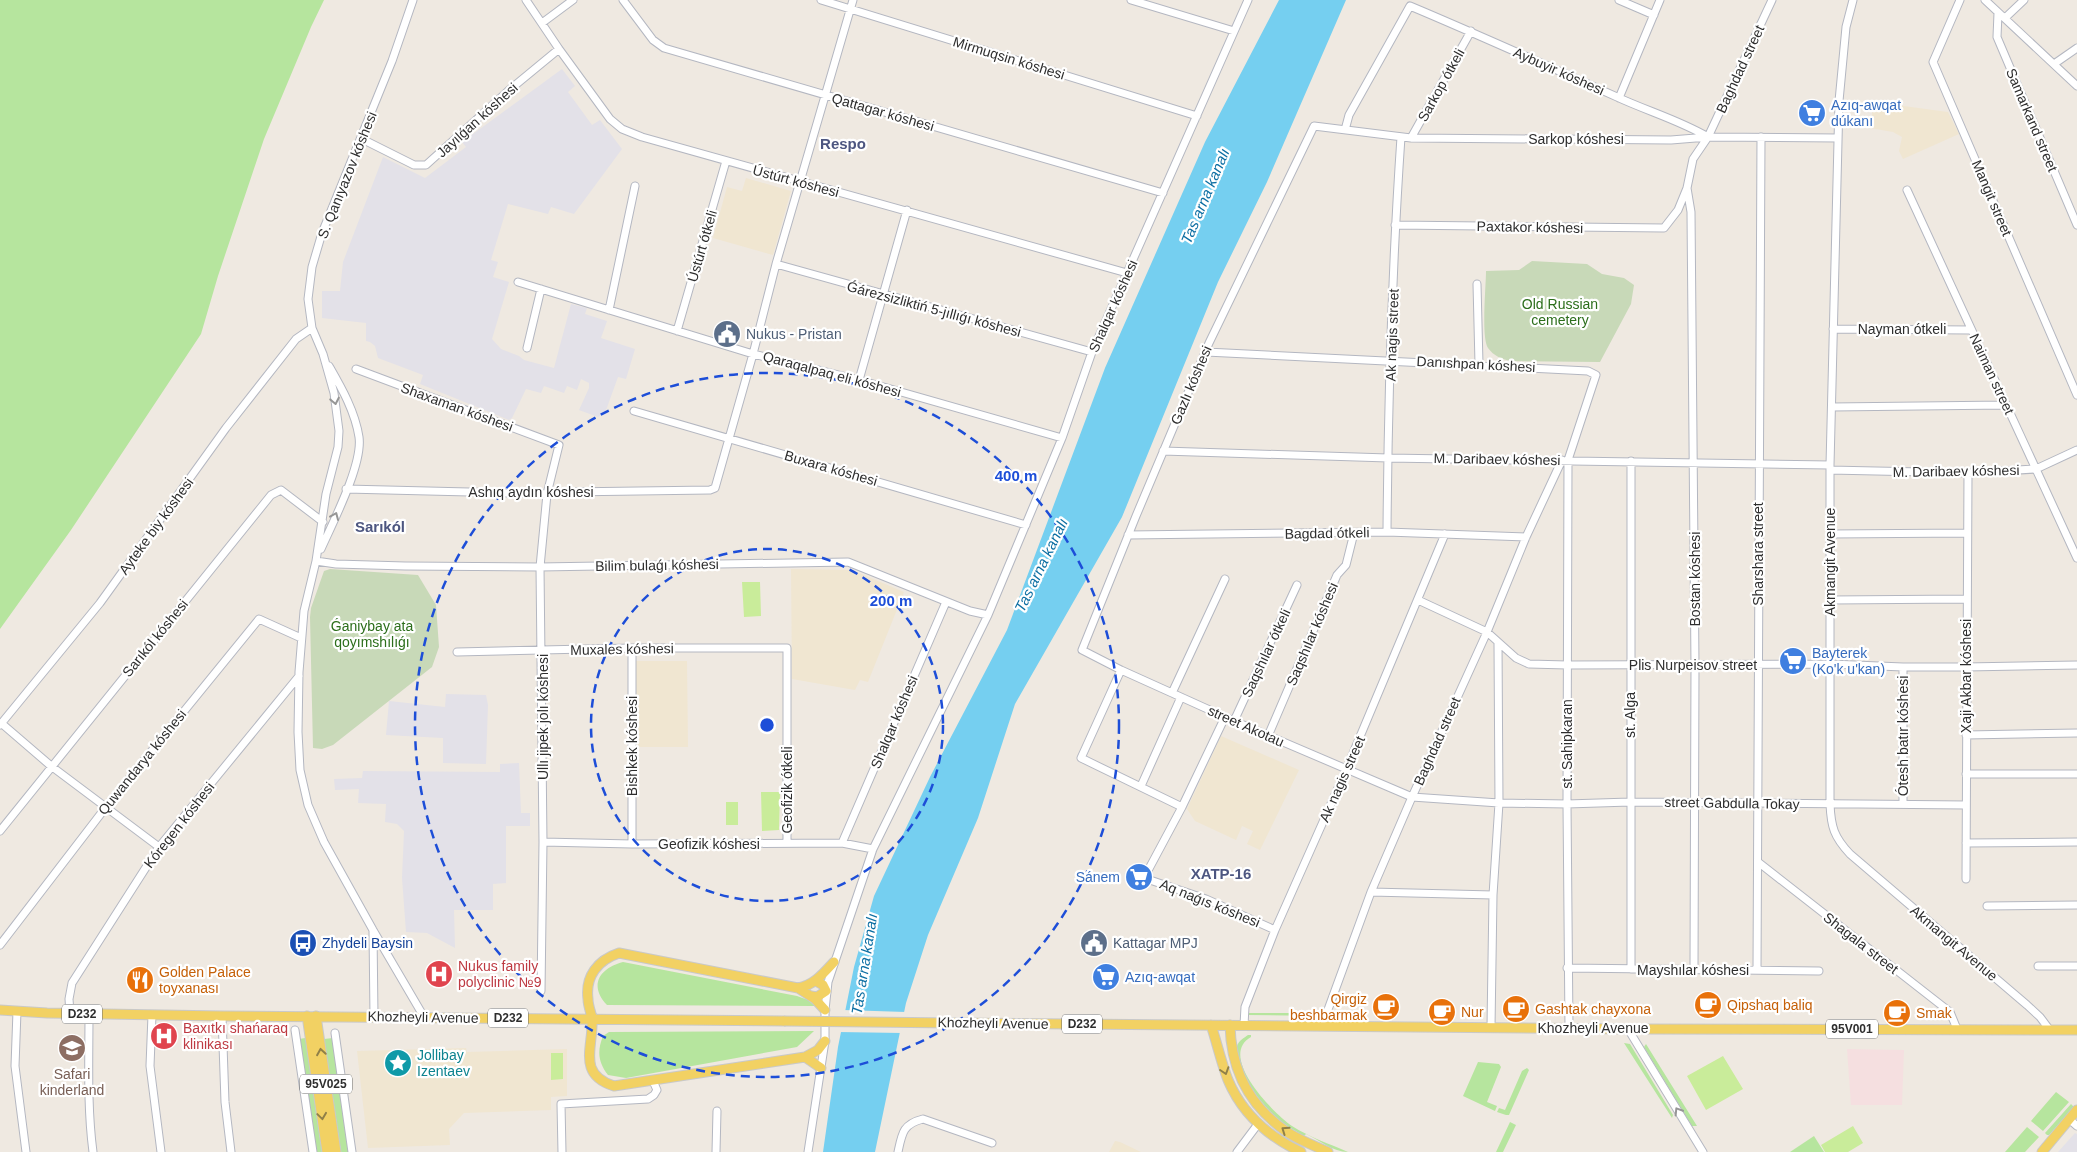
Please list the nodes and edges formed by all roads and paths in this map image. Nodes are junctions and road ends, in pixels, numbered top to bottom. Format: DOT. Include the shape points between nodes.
graph roads {
  1 [pos="413,0"];
  2 [pos="526,0"];
  3 [pos="573,0"];
  4 [pos="623,0"];
  5 [pos="821,0"];
  6 [pos="853,0"];
  7 [pos="1131,0"];
  8 [pos="1248,0"];
  9 [pos="1619,0"];
  10 [pos="1660,0"];
  11 [pos="1772,0"];
  12 [pos="1852,0"];
  13 [pos="1960,0"];
  14 [pos="1985,0"];
  15 [pos="2024,0"];
  16 [pos="850,9"];
  17 [pos="1998,12"];
  18 [pos="1654,15"];
  19 [pos="2005,18"];
  20 [pos="542,23"];
  21 [pos="1234,32"];
  22 [pos="1471,32"];
  23 [pos="2077,48"];
  24 [pos="558,49"];
  25 [pos="2054,64"];
  26 [pos="2077,86"];
  27 [pos="826,96"];
  28 [pos="1619,98"];
  29 [pos="1197,116"];
  30 [pos="1314,126"];
  31 [pos="1345,130"];
  32 [pos="1401,137"];
  33 [pos="1708,137"];
  34 [pos="1761,137"];
  35 [pos="1411,138"];
  36 [pos="1838,138"];
  37 [pos="362,139"];
  38 [pos="726,161"];
  39 [pos="800,182"];
  40 [pos="635,186"];
  41 [pos="1687,188"];
  42 [pos="1907,190"];
  43 [pos="1163,193"];
  44 [pos="907,210"];
  45 [pos="1395,225"];
  46 [pos="2077,225"];
  47 [pos="776,264"];
  48 [pos="1128,272"];
  49 [pos="518,282"];
  50 [pos="1477,284"];
  51 [pos="542,289"];
  52 [pos="883,295"];
  53 [pos="609,310"];
  54 [pos="312,328"];
  55 [pos="1834,329"];
  56 [pos="1971,330"];
  57 [pos="677,331"];
  58 [pos="527,348"];
  59 [pos="1092,352"];
  60 [pos="1206,352"];
  61 [pos="323,354"];
  62 [pos="753,354"];
  63 [pos="1390,360"];
  64 [pos="1479,364"];
  65 [pos="356,369"];
  66 [pos="858,380"];
  67 [pos="2077,395"];
  68 [pos="2006,406"];
  69 [pos="1832,407"];
  70 [pos="634,411"];
  71 [pos="730,438"];
  72 [pos="1062,438"];
  73 [pos="559,445"];
  74 [pos="2077,450"];
  75 [pos="1163,452"];
  76 [pos="1388,458"];
  77 [pos="1565,460"];
  78 [pos="1631,461"];
  79 [pos="1694,462"];
  80 [pos="1758,464"];
  81 [pos="1830,468"];
  82 [pos="2036,470"];
  83 [pos="1968,473"];
  84 [pos="346,489"];
  85 [pos="547,494"];
  86 [pos="322,522"];
  87 [pos="1026,525"];
  88 [pos="1354,532"];
  89 [pos="1387,532"];
  90 [pos="1967,533"];
  91 [pos="1445,534"];
  92 [pos="1830,534"];
  93 [pos="1128,535"];
  94 [pos="1526,537"];
  95 [pos="2077,558"];
  96 [pos="316,561"];
  97 [pos="540,566"];
  98 [pos="1225,579"];
  99 [pos="1297,585"];
  100 [pos="1966,599"];
  101 [pos="1418,600"];
  102 [pos="1831,600"];
  103 [pos="946,602"];
  104 [pos="988,616"];
  105 [pos="1487,632"];
  106 [pos="301,638"];
  107 [pos="1498,643"];
  108 [pos="632,648"];
  109 [pos="787,648"];
  110 [pos="543,650"];
  111 [pos="1082,650"];
  112 [pos="457,652"];
  113 [pos="1695,664"];
  114 [pos="1831,664"];
  115 [pos="1567,665"];
  116 [pos="1630,665"];
  117 [pos="1757,665"];
  118 [pos="2077,665"];
  119 [pos="1903,667"];
  120 [pos="1966,667"];
  121 [pos="1121,670"];
  122 [pos="299,676"];
  123 [pos="1172,693"];
  124 [pos="1181,696"];
  125 [pos="1225,717"];
  126 [pos="1234,721"];
  127 [pos="0,724"];
  128 [pos="2077,733"];
  129 [pos="1966,735"];
  130 [pos="1268,736"];
  131 [pos="51,766"];
  132 [pos="1346,770"];
  133 [pos="1966,774"];
  134 [pos="2077,774"];
  135 [pos="1141,786"];
  136 [pos="1412,797"];
  137 [pos="1630,802"];
  138 [pos="1694,802"];
  139 [pos="1498,803"];
  140 [pos="1756,803"];
  141 [pos="1567,804"];
  142 [pos="1830,804"];
  143 [pos="1903,804"];
  144 [pos="1966,805"];
  145 [pos="106,807"];
  146 [pos="1182,807"];
  147 [pos="0,831"];
  148 [pos="543,842"];
  149 [pos="2077,842"];
  150 [pos="787,843"];
  151 [pos="842,843"];
  152 [pos="1966,843"];
  153 [pos="632,844"];
  154 [pos="159,847"];
  155 [pos="873,849"];
  156 [pos="1758,862"];
  157 [pos="1966,879"];
  158 [pos="1372,892"];
  159 [pos="1493,895"];
  160 [pos="1987,906"];
  161 [pos="2077,906"];
  162 [pos="373,930"];
  163 [pos="1275,930"];
  164 [pos="0,945"];
  165 [pos="834,962"];
  166 [pos="2038,966"];
  167 [pos="2077,966"];
  168 [pos="1567,968"];
  169 [pos="1631,969"];
  170 [pos="1694,970"];
  171 [pos="1757,970"];
  172 [pos="1819,971"];
  173 [pos="816,981"];
  174 [pos="798,988"];
  175 [pos="541,991"];
  176 [pos="826,991"];
  177 [pos="811,996"];
  178 [pos="0,1010"];
  179 [pos="825,1010"];
  180 [pos="16,1011"];
  181 [pos="70,1013"];
  182 [pos="89,1014"];
  183 [pos="152,1015"];
  184 [pos="222,1016"];
  185 [pos="312,1016"];
  186 [pos="374,1017"];
  187 [pos="424,1017"];
  188 [pos="592,1020"];
  189 [pos="1211,1024"];
  190 [pos="1230,1025"];
  191 [pos="1244,1025"];
  192 [pos="1322,1026"];
  193 [pos="1490,1027"];
  194 [pos="1569,1028"];
  195 [pos="1628,1029"];
  196 [pos="295,1030"];
  197 [pos="1957,1030"];
  198 [pos="2049,1030"];
  199 [pos="2077,1030"];
  200 [pos="335,1033"];
  201 [pos="1230,1039"];
  202 [pos="825,1041"];
  203 [pos="1217,1042"];
  204 [pos="805,1056"];
  205 [pos="821,1068"];
  206 [pos="653,1080"];
  207 [pos="2077,1110"];
  208 [pos="717,1111"];
  209 [pos="2069,1119"];
  210 [pos="1258,1124"];
  211 [pos="2077,1126"];
  212 [pos="992,1143"];
  213 [pos="26,1152"];
  214 [pos="93,1152"];
  215 [pos="161,1152"];
  216 [pos="231,1152"];
  217 [pos="313,1152"];
  218 [pos="327,1152"];
  219 [pos="336,1152"];
  220 [pos="352,1152"];
  221 [pos="562,1152"];
  222 [pos="716,1152"];
  223 [pos="808,1152"];
  224 [pos="898,1152"];
  225 [pos="1237,1152"];
  226 [pos="1301,1152"];
  227 [pos="1328,1152"];
  228 [pos="1703,1152"];
  229 [pos="2042,1152"];
  1 -- 37 [label="street, S. Qanıyazov kóshesi"];
  2 -- 20 [label="street, Ústúrt kóshesi"];
  3 -- 20 [label="street"];
  4 -- 27 [label="street, Qattagar kóshesi" via="664,48"];
  5 -- 16 [label="street, Mirmuqsin kóshesi"];
  6 -- 16 [label="street"];
  7 -- 21 [label="street"];
  8 -- 21 [label="street, Shalqar kóshesi"];
  9 -- 18 [label="street"];
  10 -- 18 [label="street"];
  11 -- 33 [label="street, Baghdad street"];
  12 -- 36 [label="street, Akmangit Avenue" via="1844,38"];
  13 -- 67 [label="street, Mangit street" via="1933,62"];
  14 -- 17 [label="street"];
  15 -- 19 [label="street"];
  16 -- 27 [label="street"];
  16 -- 29 [label="street, Mirmuqsin kóshesi"];
  17 -- 19 [label="street"];
  17 -- 46 [label="street, Samarkand street" via="1997,37"];
  18 -- 28 [label="street"];
  19 -- 25 [label="street"];
  20 -- 24 [label="street, Ústúrt kóshesi"];
  21 -- 29 [label="street, Shalqar kóshesi"];
  22 -- 28 [label="street, Aybuyir kóshesi"];
  22 -- 31 [label="street, Aybuyir kóshesi" via="1410,6 1349,115"];
  22 -- 35 [label="street, Sarkop ótkeli"];
  23 -- 25 [label="street"];
  24 -- 37 [label="street, Jayılǵan kóshesi" via="426,165 414,164"];
  24 -- 38 [label="street, Ústúrt kóshesi" via="610,119 622,130"];
  25 -- 26 [label="street"];
  27 -- 39 [label="street"];
  27 -- 43 [label="street, Qattagar kóshesi"];
  28 -- 33 [label="street, Aybuyir kóshesi"];
  29 -- 43 [label="street, Shalqar kóshesi"];
  30 -- 31 [label="street, Sarkop kóshesi"];
  30 -- 60 [label="street, Gazlı kóshesi"];
  31 -- 32 [label="street, Sarkop kóshesi"];
  32 -- 35 [label="street, Sarkop kóshesi"];
  32 -- 45 [label="street, Ak nagis street"];
  33 -- 34 [label="street, Sarkop kóshesi"];
  33 -- 35 [label="street, Sarkop kóshesi" via="1671,140"];
  33 -- 41 [label="street, Baghdad street" via="1694,159"];
  34 -- 36 [label="street, Sarkop kóshesi"];
  34 -- 80 [label="street, Sharshara street"];
  36 -- 55 [label="street, Akmangit Avenue"];
  37 -- 54 [label="street, S. Qanıyazov kóshesi" via="322,233 312,267 308,299"];
  38 -- 39 [label="street, Ústúrt kóshesi"];
  38 -- 57 [label="street, Ústúrt ótkeli"];
  39 -- 44 [label="street, Ústúrt kóshesi"];
  39 -- 47 [label="street"];
  40 -- 53 [label="street"];
  41 -- 45 [label="street, Paxtakor kóshesi" via="1678,210 1664,228"];
  41 -- 79 [label="street, Bostan kóshesi" via="1691,212"];
  42 -- 56 [label="street, Naiman street"];
  43 -- 48 [label="street, Shalqar kóshesi"];
  44 -- 48 [label="street, Ústúrt kóshesi"];
  44 -- 52 [label="street"];
  45 -- 63 [label="street, Ak nagis street"];
  47 -- 52 [label="street, Ǵárezsizliktiń 5-jıllıǵı kóshesi"];
  47 -- 62 [label="street"];
  48 -- 59 [label="street, Shalqar kóshesi"];
  49 -- 51 [label="street, Qaraqalpaq eli kóshesi"];
  50 -- 64 [label="street"];
  51 -- 53 [label="street, Qaraqalpaq eli kóshesi"];
  51 -- 58 [label="street"];
  52 -- 59 [label="street, Ǵárezsizliktiń 5-jıllıǵı kóshesi"];
  52 -- 66 [label="street"];
  53 -- 57 [label="street, Qaraqalpaq eli kóshesi"];
  54 -- 61 [label="street, S. Qanıyazov kóshesi"];
  54 -- 127 [label="street, Ayteke biy kóshesi" via="296,339 226,428 100,603"];
  55 -- 56 [label="street, Nayman ótkeli"];
  55 -- 69 [label="street, Akmangit Avenue"];
  56 -- 68 [label="street, Naiman street"];
  57 -- 62 [label="street, Qaraqalpaq eli kóshesi"];
  59 -- 72 [label="street, Shalqar kóshesi"];
  60 -- 63 [label="street, Danıshpan kóshesi"];
  60 -- 75 [label="street, Gazlı kóshesi"];
  61 -- 84 [label="street, S. Qanıyazov kóshesi" via="346,397 359,436 359,450"];
  61 -- 86 [label="street, S. Qanıyazov kóshesi, one-way" via="334,392 340,431"];
  62 -- 66 [label="street, Qaraqalpaq eli kóshesi"];
  62 -- 71 [label="street"];
  63 -- 64 [label="street, Danıshpan kóshesi"];
  63 -- 76 [label="street, Ak nagis street"];
  64 -- 77 [label="street, Danıshpan kóshesi" via="1588,371 1596,375"];
  65 -- 73 [label="street, Shaxaman kóshesi"];
  66 -- 72 [label="street, Qaraqalpaq eli kóshesi"];
  68 -- 69 [label="street"];
  68 -- 82 [label="street, Naiman street"];
  69 -- 81 [label="street, Akmangit Avenue"];
  70 -- 71 [label="street, Buxara kóshesi"];
  71 -- 85 [label="street, Ashıq aydın kóshesi" via="715,488 710,490"];
  71 -- 87 [label="street, Buxara kóshesi"];
  72 -- 87 [label="street, Shalqar kóshesi"];
  73 -- 85 [label="street, Ullı jipek jolı kóshesi"];
  74 -- 82 [label="street, M. Daribaev kóshesi"];
  75 -- 76 [label="street, M. Daribaev kóshesi"];
  75 -- 93 [label="street, Gazlı kóshesi"];
  76 -- 77 [label="street, M. Daribaev kóshesi"];
  76 -- 89 [label="street, Ak nagis street"];
  77 -- 78 [label="street, M. Daribaev kóshesi"];
  77 -- 94 [label="street, Baghdad street"];
  77 -- 115 [label="street, st. Sahipkaran"];
  78 -- 79 [label="street, M. Daribaev kóshesi"];
  78 -- 116 [label="street, st. Alga"];
  79 -- 80 [label="street, M. Daribaev kóshesi"];
  79 -- 113 [label="street, Bostan kóshesi"];
  80 -- 81 [label="street, M. Daribaev kóshesi"];
  80 -- 117 [label="street, Sharshara street"];
  81 -- 83 [label="street, M. Daribaev kóshesi"];
  81 -- 92 [label="street, Akmangit Avenue"];
  82 -- 83 [label="street, M. Daribaev kóshesi"];
  82 -- 95 [label="street, Naiman street"];
  83 -- 90 [label="street, Xaji Akbar kóshesi"];
  84 -- 85 [label="street, Ashıq aydın kóshesi"];
  96 -- 84 [label="street, S. Qanıyazov kóshesi, one-way"];
  85 -- 97 [label="street, Ullı jipek jolı kóshesi"];
  86 -- 96 [label="street, S. Qanıyazov kóshesi"];
  86 -- 131 [label="street, Sarıkól kóshesi" via="281,490 271,495"];
  87 -- 104 [label="street, Shalqar kóshesi"];
  88 -- 89 [label="street, Bagdad ótkeli"];
  88 -- 93 [label="street, Bagdad ótkeli"];
  88 -- 130 [label="street, Saqshılar kóshesi" via="1346,565 1337,575"];
  89 -- 91 [label="street, Bagdad ótkeli"];
  90 -- 92 [label="street"];
  90 -- 100 [label="street, Xaji Akbar kóshesi"];
  91 -- 94 [label="street, Bagdad ótkeli"];
  91 -- 101 [label="street, Ak nagis street"];
  92 -- 102 [label="street, Akmangit Avenue"];
  93 -- 111 [label="street, Gazlı kóshesi"];
  94 -- 105 [label="street, Baghdad street"];
  96 -- 97 [label="street, Bilim bulaǵı kóshesi" via="405,566"];
  96 -- 106 [label="street, S. Qanıyazov kóshesi"];
  97 -- 103 [label="street, Bilim bulaǵı kóshesi" via="848,562"];
  97 -- 110 [label="street, Ullı jipek jolı kóshesi"];
  98 -- 123 [label="street"];
  99 -- 126 [label="street, Saqshılar ótkeli"];
  100 -- 102 [label="street"];
  100 -- 120 [label="street, Xaji Akbar kóshesi"];
  101 -- 105 [label="street, Plis Nurpeisov street"];
  101 -- 132 [label="street, Ak nagis street"];
  102 -- 114 [label="street, Akmangit Avenue"];
  103 -- 104 [label="street, Bilim bulaǵı kóshesi"];
  103 -- 151 [label="street, Shalqar kóshesi"];
  104 -- 155 [label="street, Shalqar kóshesi"];
  105 -- 107 [label="street, Plis Nurpeisov street"];
  105 -- 136 [label="street, Baghdad street"];
  106 -- 122 [label="street, S. Qanıyazov kóshesi"];
  106 -- 145 [label="street, Quwandarya kóshesi" via="259,619"];
  107 -- 115 [label="street, Plis Nurpeisov street" via="1529,664"];
  107 -- 139 [label="street"];
  108 -- 109 [label="street, Muxales kóshesi"];
  108 -- 110 [label="street, Muxales kóshesi"];
  108 -- 153 [label="street, Bishkek kóshesi"];
  109 -- 150 [label="street, Geofizik ótkeli"];
  110 -- 112 [label="street, Muxales kóshesi"];
  110 -- 148 [label="street, Ullı jipek jolı kóshesi"];
  111 -- 121 [label="street, street Akotau"];
  113 -- 116 [label="street, Plis Nurpeisov street"];
  113 -- 117 [label="street, Plis Nurpeisov street"];
  113 -- 138 [label="street, Bostan kóshesi"];
  114 -- 117 [label="street, Plis Nurpeisov street"];
  114 -- 119 [label="street, Plis Nurpeisov street"];
  114 -- 142 [label="street, Akmangit Avenue"];
  115 -- 116 [label="street, Plis Nurpeisov street"];
  115 -- 141 [label="street, st. Sahipkaran"];
  116 -- 137 [label="street, st. Alga"];
  117 -- 140 [label="street, Sharshara street"];
  118 -- 120 [label="street, Plis Nurpeisov street"];
  119 -- 120 [label="street, Plis Nurpeisov street"];
  119 -- 143 [label="street, Ótesh batır kóshesi"];
  120 -- 129 [label="street, Xaji Akbar kóshesi"];
  121 -- 123 [label="street, street Akotau"];
  121 -- 135 [label="street" via="1081,758"];
  122 -- 154 [label="street, Kóregen kóshesi"];
  122 -- 162 [label="street, S. Qanıyazov kóshesi" via="300,770 308,805 324,842"];
  123 -- 124 [label="street, street Akotau"];
  124 -- 125 [label="street, street Akotau"];
  124 -- 135 [label="street"];
  125 -- 126 [label="street, street Akotau"];
  125 -- 146 [label="street"];
  126 -- 130 [label="street, street Akotau"];
  127 -- 131 [label="street"];
  128 -- 129 [label="street"];
  129 -- 133 [label="street, Xaji Akbar kóshesi"];
  130 -- 132 [label="street, street Akotau"];
  131 -- 145 [label="street"];
  131 -- 147 [label="street, Sarıkól kóshesi"];
  132 -- 136 [label="street, street Akotau"];
  132 -- 163 [label="street, Ak nagis street"];
  133 -- 134 [label="street"];
  133 -- 144 [label="street, Xaji Akbar kóshesi"];
  135 -- 146 [label="street"];
  136 -- 139 [label="street, street Gabdulla Tokay"];
  136 -- 158 [label="street, Baghdad street"];
  137 -- 138 [label="street, street Gabdulla Tokay"];
  137 -- 141 [label="street, street Gabdulla Tokay"];
  137 -- 169 [label="street, st. Alga"];
  138 -- 140 [label="street, street Gabdulla Tokay"];
  138 -- 170 [label="street, Bostan kóshesi"];
  139 -- 141 [label="street, street Gabdulla Tokay"];
  139 -- 159 [label="street"];
  140 -- 142 [label="street, street Gabdulla Tokay"];
  140 -- 156 [label="street, Sharshara street"];
  141 -- 168 [label="street, st. Sahipkaran"];
  142 -- 143 [label="street, street Gabdulla Tokay"];
  142 -- 198 [label="street, Akmangit Avenue" via="1831,825 1839,842 1850,854 2040,1017"];
  143 -- 144 [label="street, street Gabdulla Tokay"];
  144 -- 152 [label="street, Xaji Akbar kóshesi"];
  145 -- 154 [label="street"];
  145 -- 164 [label="street, Quwandarya kóshesi"];
  146 -- 163 [label="street, Aq naǵıs kóshesi" via="1144,878 1206,899"];
  148 -- 153 [label="street, Geofizik kóshesi"];
  148 -- 175 [label="street, Ullı jipek jolı kóshesi"];
  149 -- 152 [label="street"];
  150 -- 151 [label="street, Geofizik kóshesi"];
  150 -- 153 [label="street, Geofizik kóshesi"];
  151 -- 155 [label="street, Geofizik kóshesi"];
  152 -- 157 [label="street, Xaji Akbar kóshesi"];
  154 -- 181 [label="street, Kóregen kóshesi" via="72,983"];
  155 -- 165 [label="street, Shalqar kóshesi"];
  156 -- 171 [label="street, Sharshara street"];
  156 -- 197 [label="street, Shagala street" via="1950,1012"];
  158 -- 159 [label="street"];
  158 -- 192 [label="street, Baghdad street"];
  159 -- 193 [label="street"];
  160 -- 161 [label="street"];
  162 -- 186 [label="street"];
  162 -- 187 [label="street, S. Qanıyazov kóshesi"];
  163 -- 191 [label="street, Ak nagis street" via="1245,1007"];
  165 -- 173 [label="main road"];
  165 -- 176 [label="street, Shalqar kóshesi"];
  166 -- 167 [label="street"];
  168 -- 169 [label="street, Mayshılar kóshesi"];
  168 -- 194 [label="street, st. Sahipkaran"];
  169 -- 170 [label="street, Mayshılar kóshesi"];
  170 -- 171 [label="street, Mayshılar kóshesi"];
  171 -- 172 [label="street, Mayshılar kóshesi"];
  173 -- 174 [label="main road"];
  173 -- 176 [label="main road"];
  174 -- 177 [label="main road"];
  174 -- 188 [label="main road" via="619,953 599,962 594,971 588,992"];
  176 -- 177 [label="main road" via="817,997"];
  176 -- 179 [label="street, Shalqar kóshesi"];
  177 -- 179 [label="main road"];
  178 -- 180 [label="main road, Khozheyli Avenue / D232"];
  179 -- 202 [label="street, Shalqar kóshesi"];
  180 -- 181 [label="main road, Khozheyli Avenue / D232"];
  180 -- 213 [label="street" via="15,1066"];
  181 -- 182 [label="main road, Khozheyli Avenue / D232"];
  182 -- 183 [label="main road, Khozheyli Avenue / D232"];
  182 -- 214 [label="street" via="89,1120"];
  183 -- 184 [label="main road, Khozheyli Avenue / D232"];
  183 -- 215 [label="street" via="150,1066"];
  184 -- 185 [label="main road, Khozheyli Avenue / D232"];
  184 -- 216 [label="street" via="225,1102"];
  185 -- 186 [label="main road, Khozheyli Avenue / D232"];
  185 -- 218 [label="main road, 95V025, one-way"];
  219 -- 185 [label="main road, 95V025, one-way"];
  186 -- 187 [label="main road, Khozheyli Avenue / D232"];
  187 -- 188 [label="main road, Khozheyli Avenue / D232"];
  188 -- 189 [label="main road, Khozheyli Avenue / D232, bridge"];
  188 -- 206 [label="main road" via="589,1056 596,1077 614,1086"];
  189 -- 190 [label="main road, Khozheyli Avenue / D232"];
  189 -- 203 [label="main road"];
  190 -- 191 [label="main road, Khozheyli Avenue / 95V001"];
  190 -- 201 [label="main road"];
  191 -- 192 [label="main road, Khozheyli Avenue / 95V001"];
  192 -- 193 [label="main road, Khozheyli Avenue / 95V001"];
  193 -- 194 [label="main road, Khozheyli Avenue / 95V001"];
  194 -- 195 [label="main road, Khozheyli Avenue / 95V001"];
  195 -- 197 [label="main road, Khozheyli Avenue / 95V001"];
  228 -- 195 [label="street, one-way"];
  196 -- 217 [label="street"];
  197 -- 198 [label="main road, Khozheyli Avenue / 95V001"];
  198 -- 199 [label="main road, Khozheyli Avenue / 95V001"];
  200 -- 220 [label="street"];
  201 -- 203 [label="main road" via="1222,1036"];
  227 -- 201 [label="main road, one-way" via="1288,1133 1268,1118 1244,1086 1236,1069"];
  202 -- 204 [label="main road" via="818,1050"];
  202 -- 205 [label="street, Shalqar kóshesi"];
  203 -- 210 [label="main road, one-way" via="1229,1082"];
  204 -- 205 [label="main road"];
  204 -- 206 [label="main road"];
  205 -- 223 [label="street, Shalqar kóshesi"];
  206 -- 221 [label="street" via="656,1090 648,1099 561,1104"];
  207 -- 209 [label="main road"];
  208 -- 222 [label="street"];
  209 -- 211 [label="street"];
  209 -- 229 [label="main road"];
  210 -- 225 [label="street"];
  210 -- 226 [label="main road" via="1281,1142"];
  212 -- 224 [label="street" via="923,1119 906,1127"];
}
